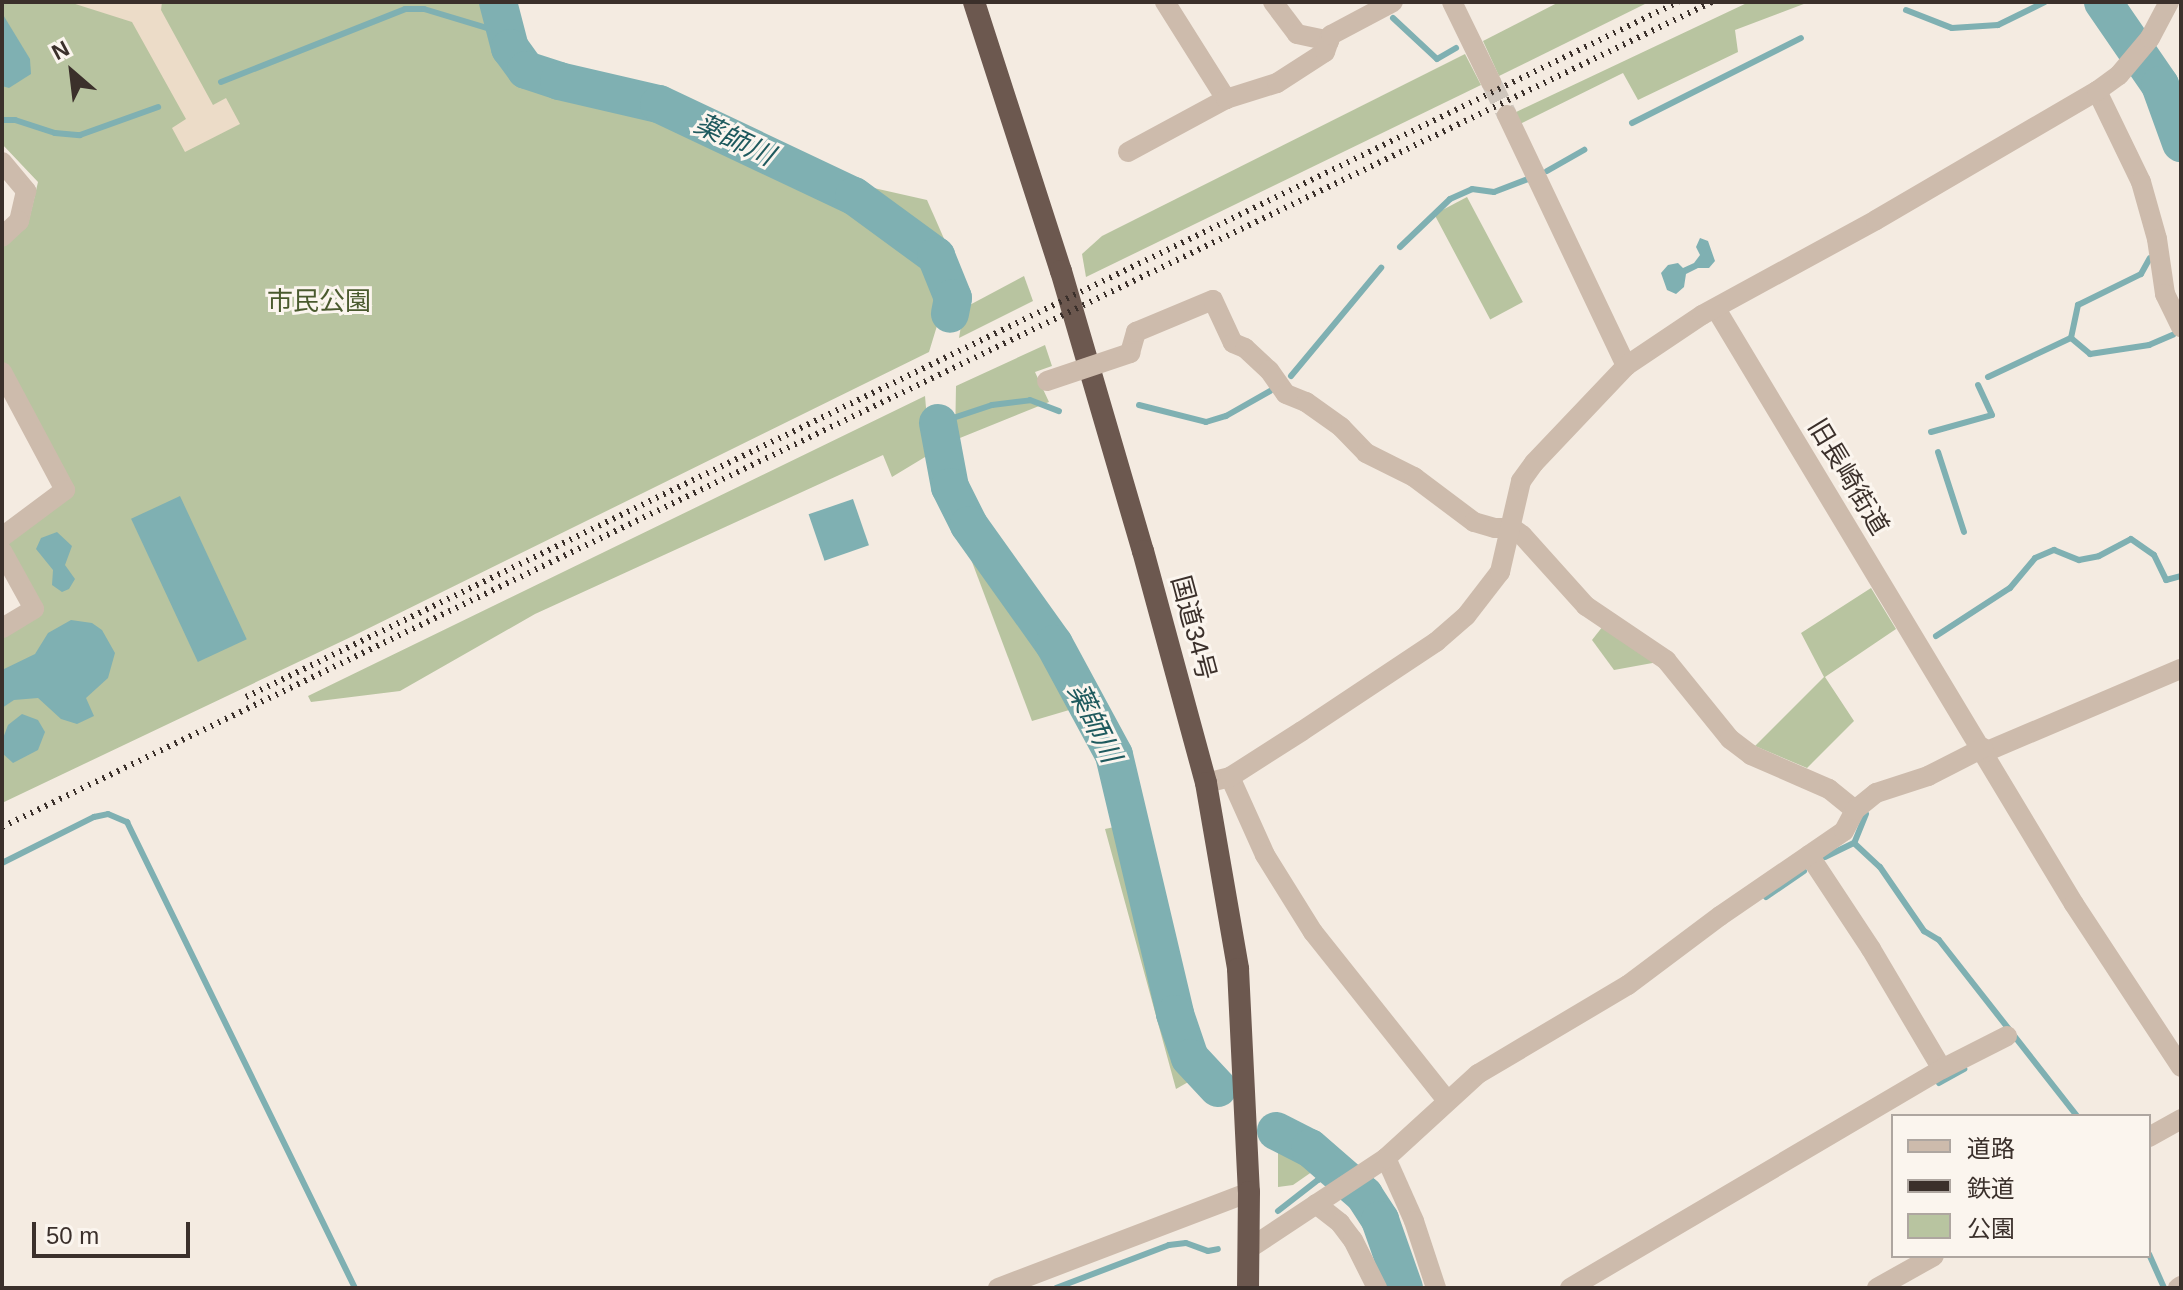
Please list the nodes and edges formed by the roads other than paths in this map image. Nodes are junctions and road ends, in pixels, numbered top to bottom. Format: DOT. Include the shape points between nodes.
graph roads {
  1 [pos="974,2"];
  2 [pos="1165,2"];
  3 [pos="1273,2"];
  4 [pos="1393,2"];
  5 [pos="1452,2"];
  6 [pos="2169,2"];
  7 [pos="1329,41"];
  8 [pos="1491,82"];
  9 [pos="2097,91"];
  10 [pos="1226,99"];
  11 [pos="1507,115"];
  12 [pos="1128,152"];
  13 [pos="2,162"];
  14 [pos="2,237"];
  15 [pos="1716,309"];
  16 [pos="2181,327"];
  17 [pos="1626,366"];
  18 [pos="2,372"];
  19 [pos="1047,381"];
  20 [pos="1512,528"];
  21 [pos="2,537"];
  22 [pos="2,551"];
  23 [pos="2,628"];
  24 [pos="2181,669"];
  25 [pos="1984,750"];
  26 [pos="1230,777"];
  27 [pos="1206,783"];
  28 [pos="1855,810"];
  29 [pos="1809,855"];
  30 [pos="2007,1036"];
  31 [pos="2181,1067"];
  32 [pos="1942,1069"];
  33 [pos="1446,1099"];
  34 [pos="2181,1119"];
  35 [pos="2151,1136"];
  36 [pos="1380,1162"];
  37 [pos="1249,1192"];
  38 [pos="1316,1204"];
  39 [pos="1250,1248"];
  40 [pos="1930,1258"];
  41 [pos="998,1288"];
  42 [pos="1248,1288"];
  43 [pos="1377,1288"];
  44 [pos="1436,1288"];
  45 [pos="1570,1288"];
  46 [pos="1877,1288"];
  1 -- 27 [label="highway, 国道34号" via="1065,286"];
  2 -- 10 [label="street"];
  3 -- 7 [label="street" via="1297,34"];
  4 -- 7 [label="street" via="1331,35"];
  5 -- 8 [label="street"];
  6 -- 9 [label="street" via="2150,38 2119,75"];
  7 -- 10 [label="street" via="1325,52 1277,83"];
  9 -- 15 [label="street"];
  9 -- 16 [label="street" via="2141,182 2165,294"];
  10 -- 12 [label="street"];
  11 -- 17 [label="street"];
  13 -- 14 [label="street" via="26,191 19,221"];
  15 -- 17 [label="street"];
  15 -- 25 [label="street, 旧長崎街道"];
  17 -- 20 [label="street" via="1527,472"];
  18 -- 21 [label="street" via="65,490"];
  19 -- 20 [label="street, bridge" via="1130,353 1136,332 1213,300 1233,343 1269,370 1286,394 1306,402 1366,453 1414,477 1474,522"];
  20 -- 26 [label="street" via="1500,572 1466,616 1436,642"];
  20 -- 28 [label="street" via="1586,606 1666,660 1730,739 1751,755 1829,789"];
  22 -- 23 [label="street" via="34,609"];
  24 -- 25 [label="street"];
  25 -- 28 [label="street" via="1876,793"];
  25 -- 31 [label="street, 旧長崎街道" via="2074,904"];
  26 -- 27 [label="street"];
  26 -- 33 [label="street" via="1265,855 1313,932"];
  27 -- 37 [label="highway, 国道34号" via="1238,969"];
  28 -- 29 [label="street" via="1844,831"];
  29 -- 32 [label="street"];
  29 -- 33 [label="street" via="1628,985 1478,1074"];
  30 -- 32 [label="street"];
  32 -- 45 [label="street"];
  33 -- 36 [label="street"];
  34 -- 35 [label="street"];
  36 -- 38 [label="street"];
  36 -- 44 [label="street" via="1414,1221"];
  37 -- 39 [label="highway, 国道34号"];
  37 -- 41 [label="street"];
  38 -- 39 [label="street"];
  38 -- 43 [label="street" via="1353,1240"];
  39 -- 42 [label="highway, 国道34号"];
  40 -- 46 [label="street"];
}
